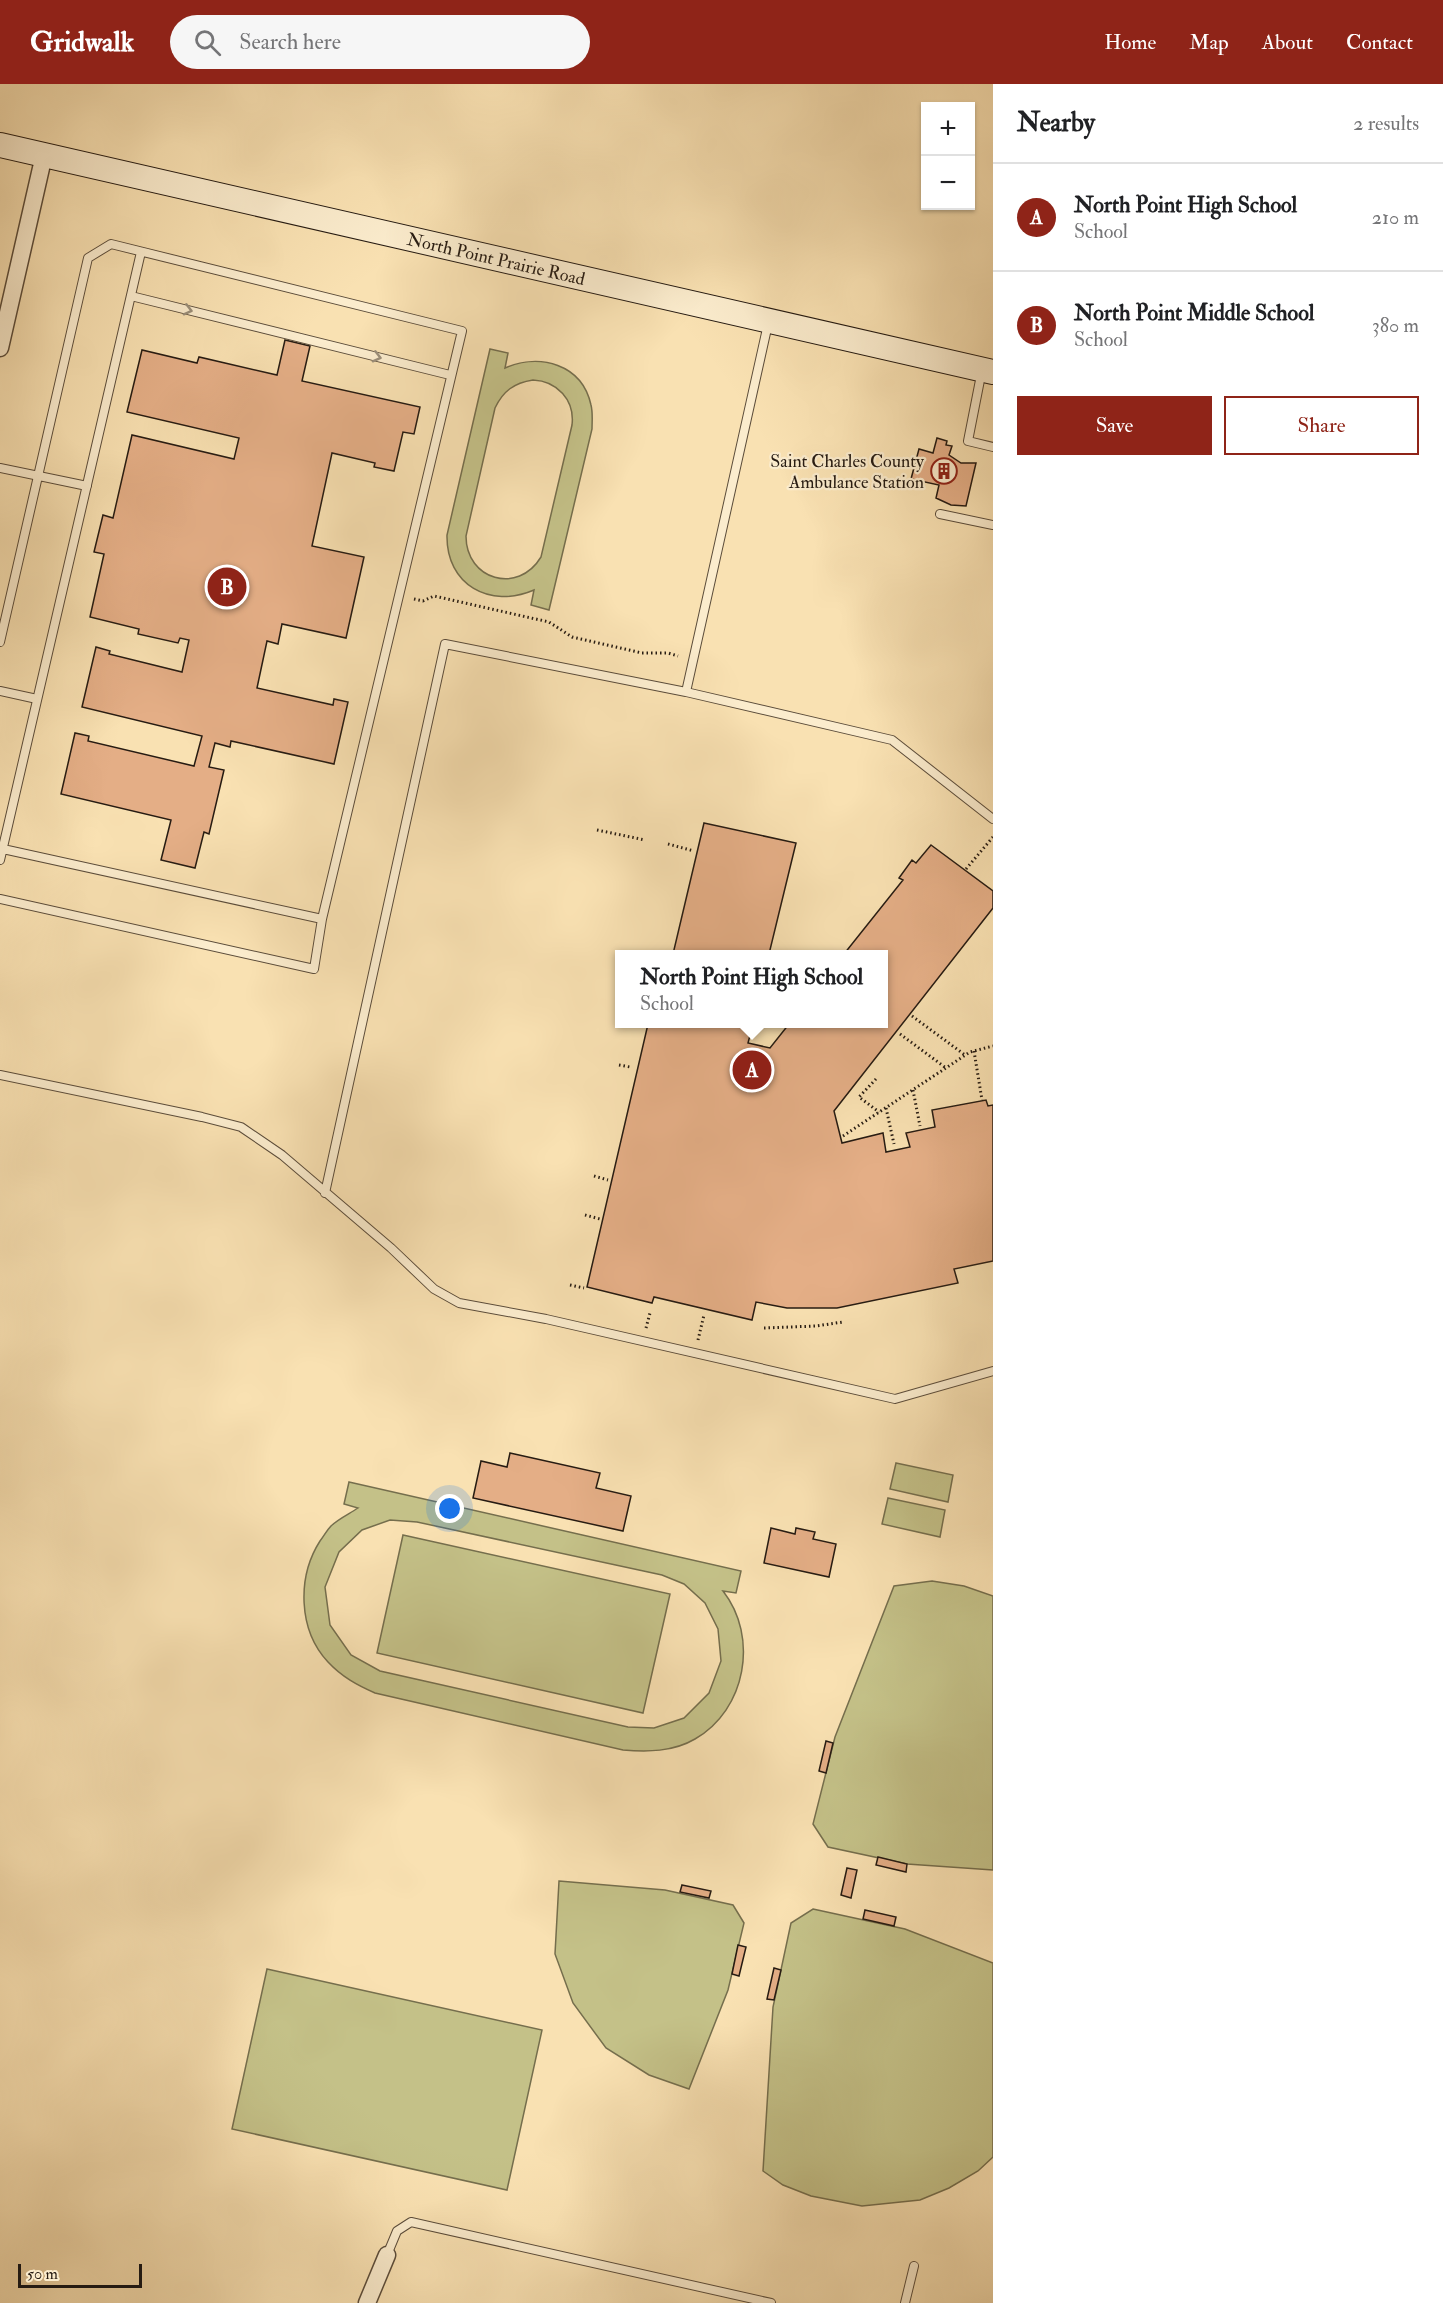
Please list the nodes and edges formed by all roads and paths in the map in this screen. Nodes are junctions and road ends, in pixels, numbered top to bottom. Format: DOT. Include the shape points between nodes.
graph roads {
  1 [pos="0,145"];
  2 [pos="44,155"];
  3 [pos="141,252"];
  4 [pos="131,296"];
  5 [pos="768,321"];
  6 [pos="0,348"];
  7 [pos="987,371"];
  8 [pos="450,375"];
  9 [pos="993,447"];
  10 [pos="0,468"];
  11 [pos="39,476"];
  12 [pos="87,486"];
  13 [pos="939,514"];
  14 [pos="993,525"];
  15 [pos="414,599"];
  16 [pos="0,642"];
  17 [pos="678,656"];
  18 [pos="0,690"];
  19 [pos="686,692"];
  20 [pos="38,699"];
  21 [pos="993,819"];
  22 [pos="597,830"];
  23 [pos="993,837"];
  24 [pos="645,840"];
  25 [pos="668,844"];
  26 [pos="3,849"];
  27 [pos="694,851"];
  28 [pos="0,860"];
  29 [pos="966,869"];
  30 [pos="0,899"];
  31 [pos="322,919"];
  32 [pos="912,1016"];
  33 [pos="900,1034"];
  34 [pos="993,1046"];
  35 [pos="974,1051"];
  36 [pos="965,1055"];
  37 [pos="619,1065"];
  38 [pos="630,1067"];
  39 [pos="946,1068"];
  40 [pos="0,1075"];
  41 [pos="876,1079"];
  42 [pos="913,1090"];
  43 [pos="982,1100"];
  44 [pos="886,1108"];
  45 [pos="879,1112"];
  46 [pos="920,1126"];
  47 [pos="843,1136"];
  48 [pos="894,1144"];
  49 [pos="594,1176"];
  50 [pos="608,1179"];
  51 [pos="325,1193"];
  52 [pos="585,1215"];
  53 [pos="600,1219"];
  54 [pos="570,1284"];
  55 [pos="584,1288"];
  56 [pos="650,1313"];
  57 [pos="704,1315"];
  58 [pos="843,1322"];
  59 [pos="646,1328"];
  60 [pos="764,1328"];
  61 [pos="698,1340"];
  62 [pos="993,1371"];
  63 [pos="387,2255"];
  64 [pos="914,2266"];
  65 [pos="367,2303"];
  66 [pos="771,2303"];
  67 [pos="905,2303"];
  1 -- 2 [label="street, North Point Prairie Road"];
  2 -- 5 [label="street, North Point Prairie Road"];
  2 -- 6 [label="street"];
  3 -- 4 [label="lane"];
  3 -- 8 [label="lane" via="462,331"];
  3 -- 11 [label="lane" via="111,244 88,258"];
  4 -- 8 [label="lane, one-way"];
  4 -- 12 [label="lane"];
  5 -- 7 [label="street, North Point Prairie Road"];
  5 -- 19 [label="lane"];
  7 -- 9 [label="lane" via="968,441"];
  8 -- 31 [label="lane"];
  10 -- 11 [label="lane"];
  11 -- 12 [label="lane"];
  11 -- 16 [label="lane"];
  12 -- 20 [label="lane"];
  13 -- 14 [label="lane"];
  15 -- 17 [label="path" via="423,601 434,596 549,622 572,637 642,653"];
  18 -- 20 [label="lane"];
  19 -- 21 [label="lane" via="892,740"];
  19 -- 51 [label="lane" via="445,644"];
  20 -- 26 [label="lane"];
  22 -- 24 [label="path"];
  23 -- 29 [label="path"];
  25 -- 27 [label="path"];
  26 -- 28 [label="lane"];
  26 -- 31 [label="lane"];
  30 -- 31 [label="lane" via="314,969"];
  32 -- 36 [label="path"];
  33 -- 39 [label="path"];
  34 -- 35 [label="path"];
  35 -- 36 [label="path"];
  35 -- 43 [label="path"];
  36 -- 39 [label="path"];
  37 -- 38 [label="path"];
  39 -- 42 [label="path"];
  40 -- 51 [label="lane" via="241,1127 282,1155"];
  41 -- 45 [label="path" via="859,1097"];
  42 -- 44 [label="path"];
  42 -- 46 [label="path"];
  44 -- 45 [label="path"];
  44 -- 48 [label="path"];
  45 -- 47 [label="path"];
  49 -- 50 [label="path"];
  51 -- 62 [label="lane" via="434,1289 459,1303 546,1319 895,1399"];
  52 -- 53 [label="path"];
  54 -- 55 [label="path"];
  56 -- 59 [label="path"];
  57 -- 61 [label="path"];
  58 -- 60 [label="path"];
  63 -- 65 [label="street"];
  63 -- 66 [label="lane" via="397,2231 411,2222"];
  64 -- 67 [label="lane"];
}
